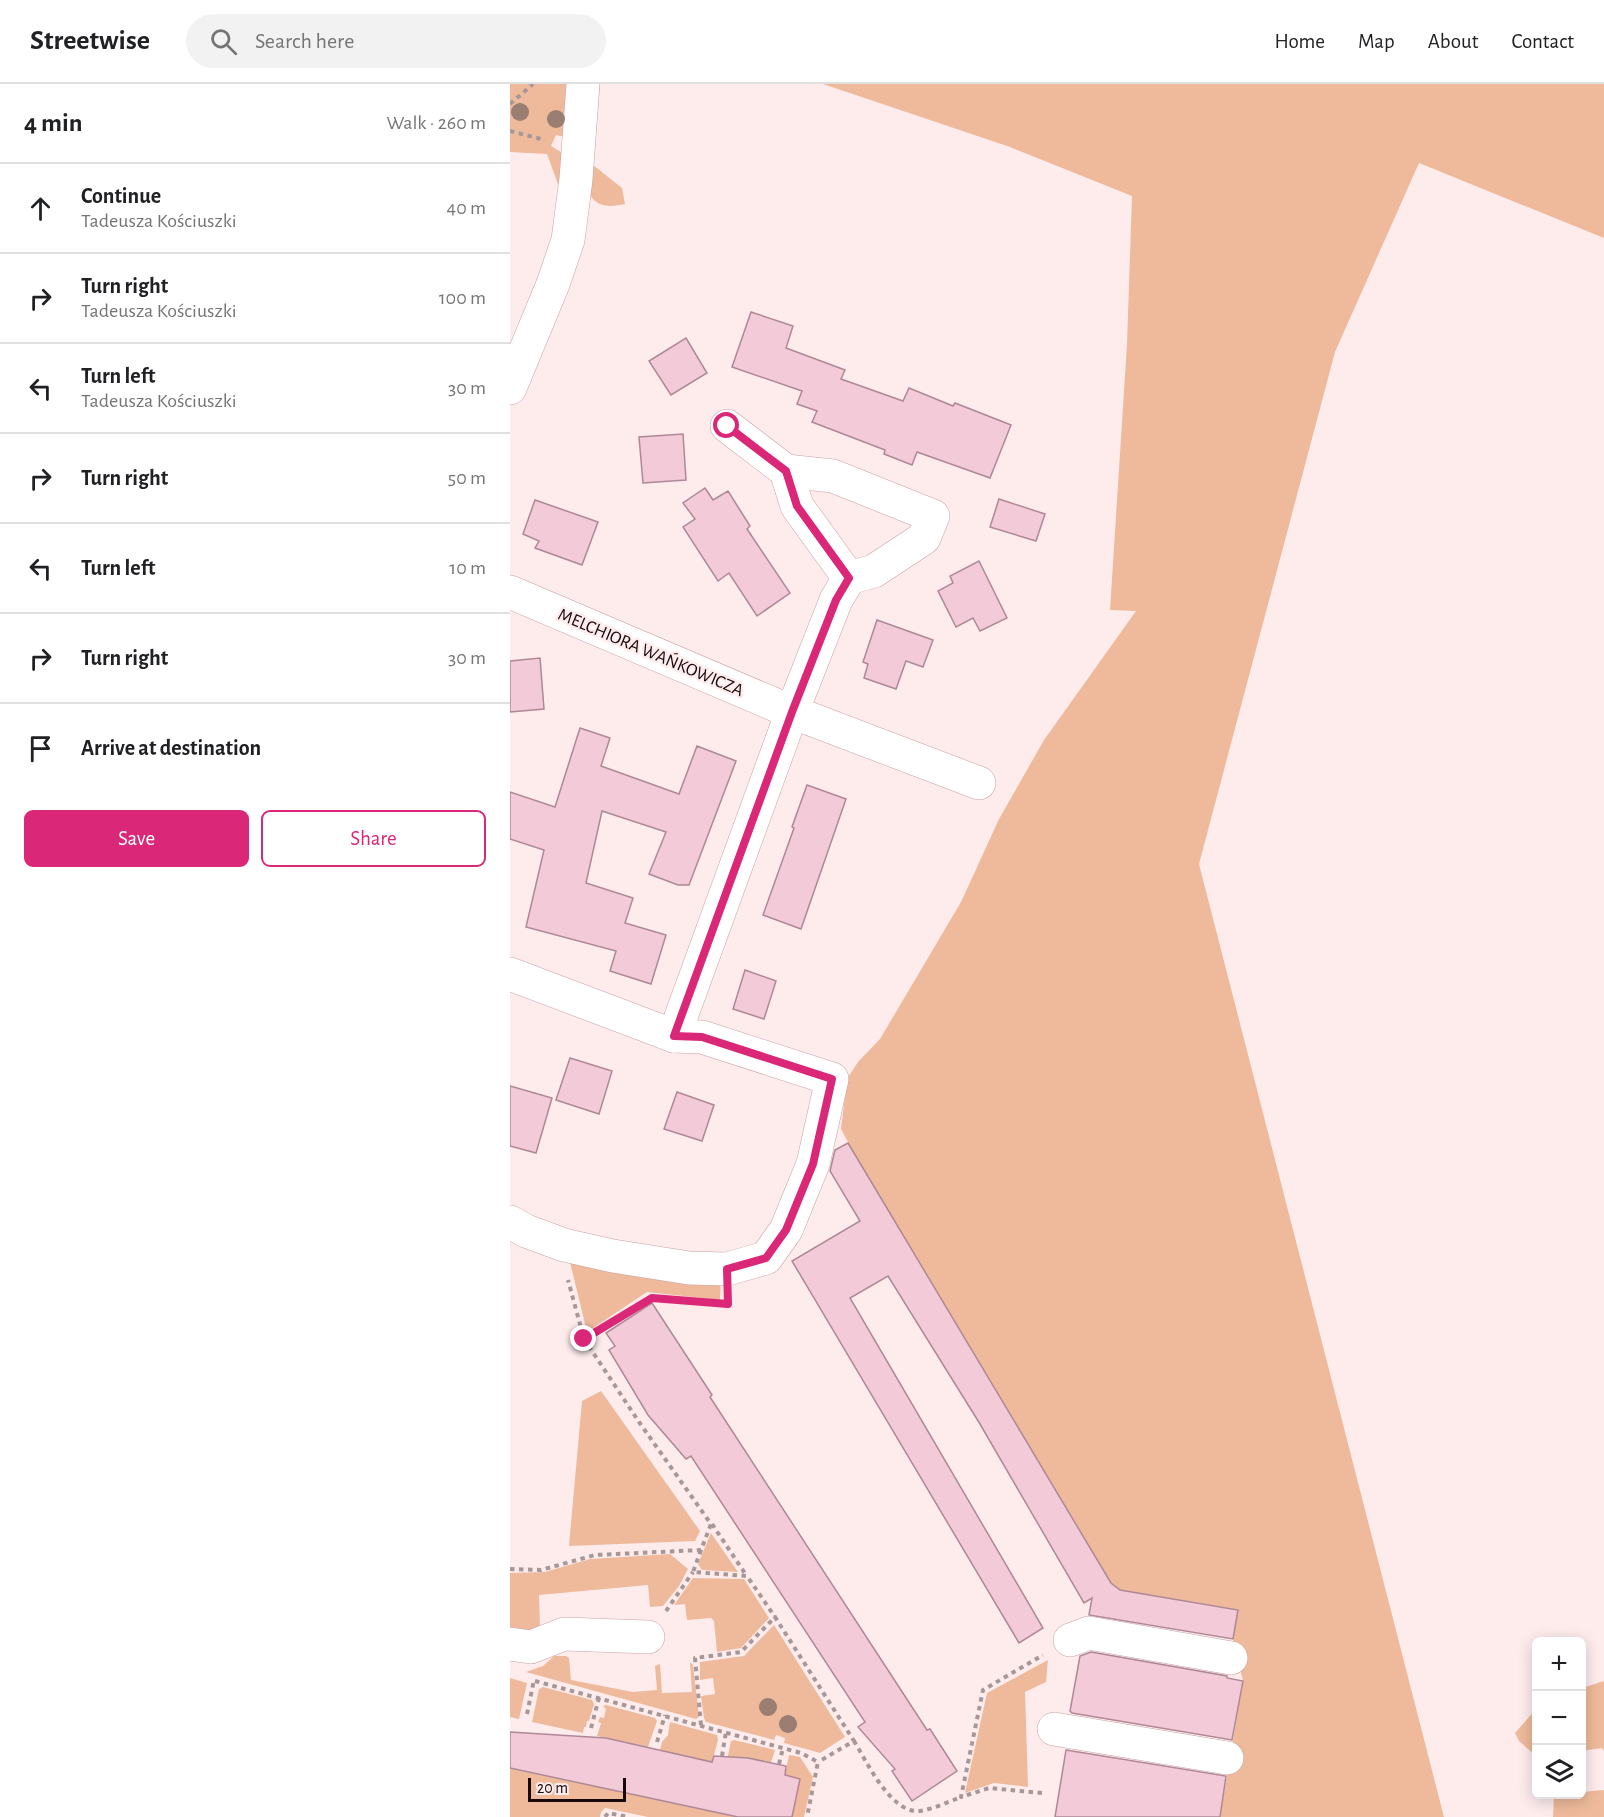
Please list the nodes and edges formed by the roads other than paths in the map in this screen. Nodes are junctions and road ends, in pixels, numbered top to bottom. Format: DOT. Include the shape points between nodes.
graph roads {
  1 [pos="583,84"];
  2 [pos="510,388"];
  3 [pos="727,426"];
  4 [pos="786,471"];
  5 [pos="849,578"];
  6 [pos="510,592"];
  7 [pos="792,712"];
  8 [pos="979,783"];
  9 [pos="510,974"];
  10 [pos="674,1036"];
  11 [pos="510,1222"];
  12 [pos="648,1637"];
  13 [pos="1070,1640"];
  14 [pos="510,1644"];
  15 [pos="1231,1658"];
  16 [pos="1054,1729"];
  17 [pos="1227,1758"];
  1 -- 2 [label="street" via="568,240"];
  3 -- 4 [label="street"];
  4 -- 5 [label="street" via="797,506"];
  4 -- 5 [label="street" via="833,476 933,516 924,538 874,571"];
  5 -- 7 [label="street" via="836,600"];
  6 -- 7 [label="street, MELCHIORA WAŃKOWICZA"];
  7 -- 8 [label="street, MELCHIORA WAŃKOWICZA"];
  7 -- 10 [label="street"];
  9 -- 10 [label="street"];
  10 -- 11 [label="street" via="702,1037 832,1079 813,1164 786,1230 766,1258 727,1269 689,1268 564,1245"];
  12 -- 14 [label="street" via="564,1634 531,1647"];
  13 -- 15 [label="street" via="1089,1633"];
  16 -- 17 [label="street"];
}
